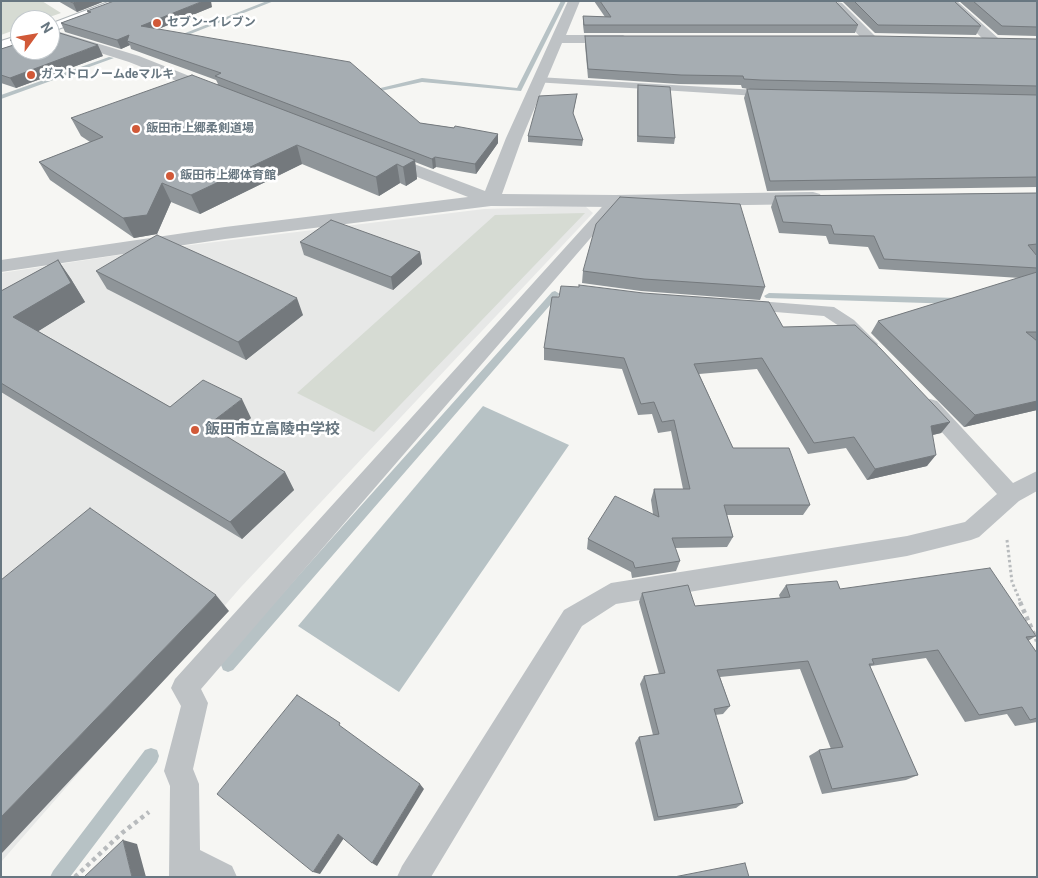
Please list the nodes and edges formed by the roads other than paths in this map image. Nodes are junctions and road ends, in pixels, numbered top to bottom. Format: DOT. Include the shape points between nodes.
graph roads {
  1 [pos="123,1"];
  2 [pos="574,1"];
  3 [pos="950,1"];
  4 [pos="838,6"];
  5 [pos="60,24"];
  6 [pos="60,36"];
  7 [pos="557,39"];
  8 [pos="855,39"];
  9 [pos="634,40"];
  10 [pos="974,41"];
  11 [pos="993,41"];
  12 [pos="1010,41"];
  13 [pos="538,80"];
  14 [pos="788,95"];
  15 [pos="235,98"];
  16 [pos="363,149"];
  17 [pos="831,198"];
  18 [pos="491,200"];
  19 [pos="615,201"];
  20 [pos="1,266"];
  21 [pos="730,304"];
  22 [pos="880,354"];
  23 [pos="918,394"];
  24 [pos="1037,480"];
  25 [pos="1011,495"];
  26 [pos="185,868"];
  27 [pos="221,877"];
  28 [pos="413,877"];
  1 -- 5 [label="street"];
  2 -- 7 [label="street"];
  3 -- 11 [label="street"];
  4 -- 8 [label="street" via="875,39"];
  6 -- 15 [label="street" via="134,59"];
  7 -- 9 [label="street"];
  7 -- 13 [label="street"];
  10 -- 11 [label="street"];
  11 -- 12 [label="street"];
  13 -- 14 [label="lane"];
  13 -- 18 [label="street"];
  16 -- 18 [label="street"];
  17 -- 19 [label="street"];
  18 -- 19 [label="street"];
  18 -- 20 [label="street" via="224,233"];
  19 -- 26 [label="lane" via="553,286 184,688 195,703 178,771 185,784"];
  21 -- 22 [label="lane" via="828,311 848,324"];
  23 -- 25 [label="lane"];
  24 -- 25 [label="lane"];
  25 -- 28 [label="lane" via="971,530 907,546 611,594 573,618"];
  26 -- 27 [label="lane"];
}
